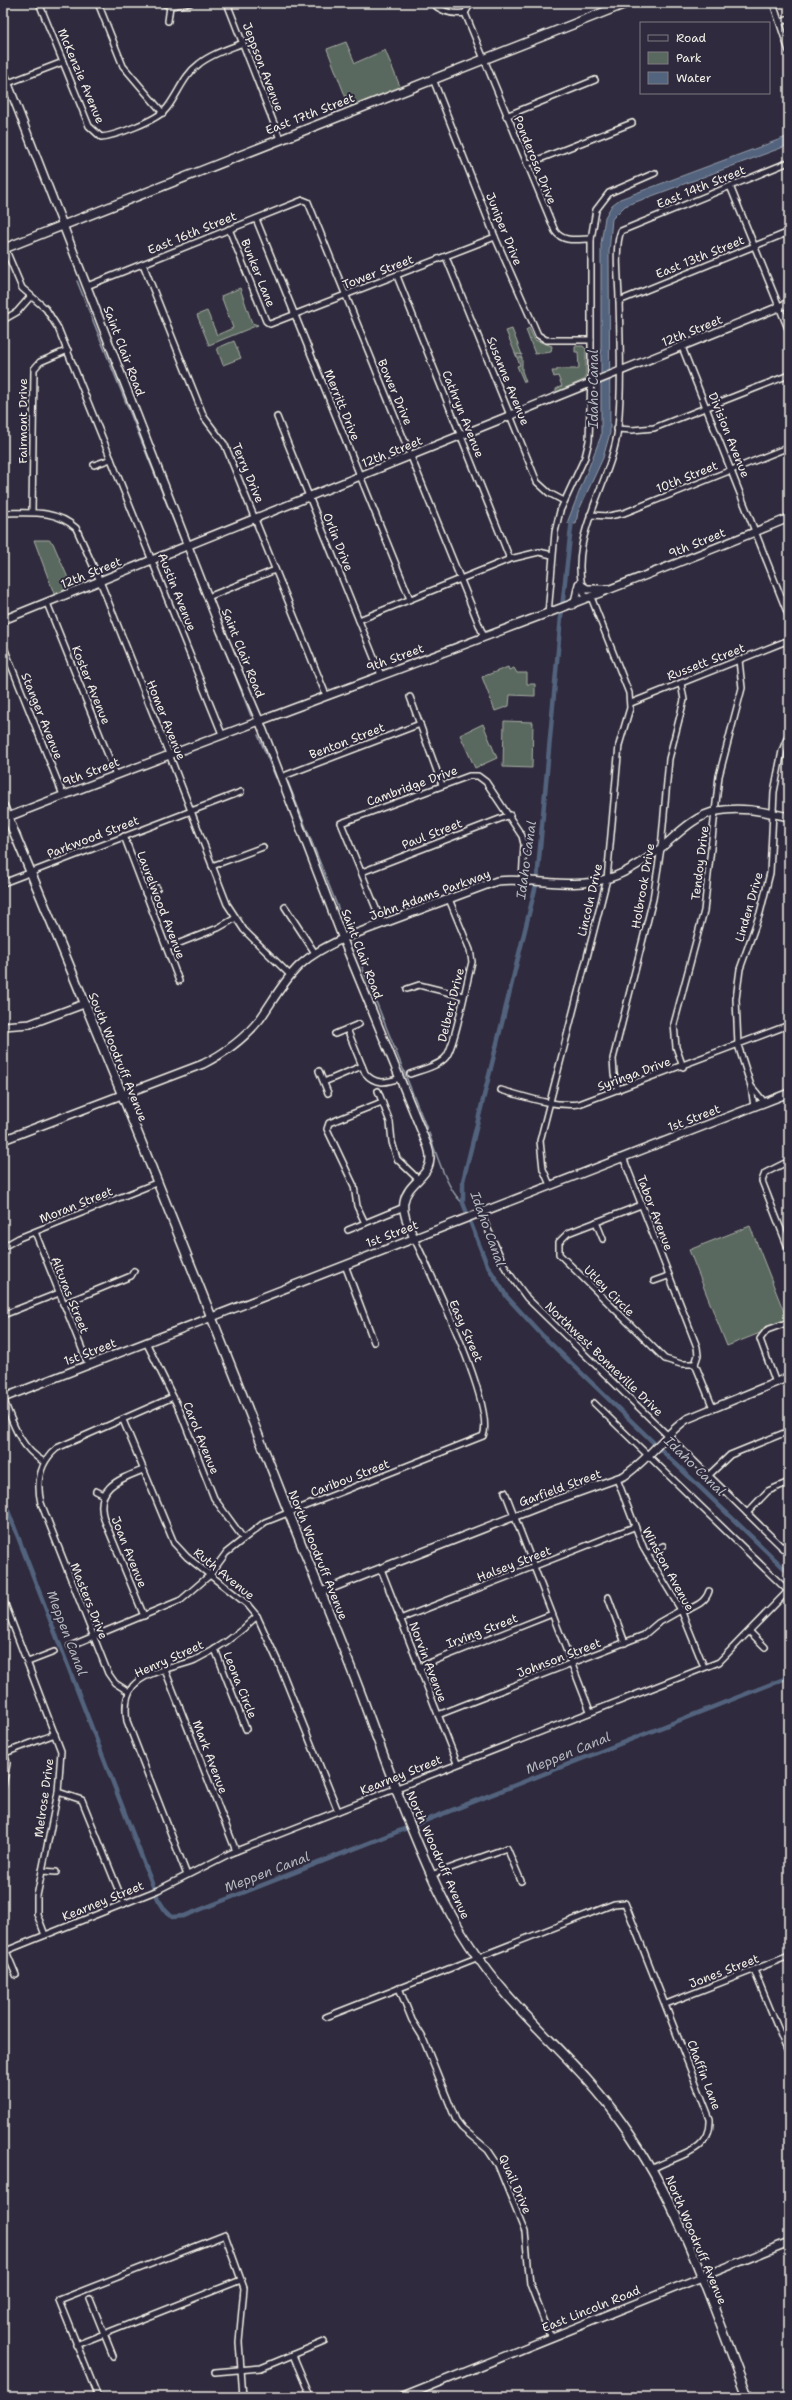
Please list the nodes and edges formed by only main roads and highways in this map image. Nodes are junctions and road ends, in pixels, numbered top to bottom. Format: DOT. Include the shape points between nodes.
graph roads {
  1 [pos="627,3"];
  2 [pos="4,248"];
  3 [pos="3,806"];
  4 [pos="210,1317"];
  5 [pos="748,2397"];
  1 -- 2 [label="main road, East 17th Street"];
  3 -- 4 [label="main road, South Woodruff Avenue"];
  4 -- 5 [label="main road, North Woodruff Avenue" via="413,1832 458,1930 510,1998 602,2098 623,2124 652,2169 669,2201"];
}
